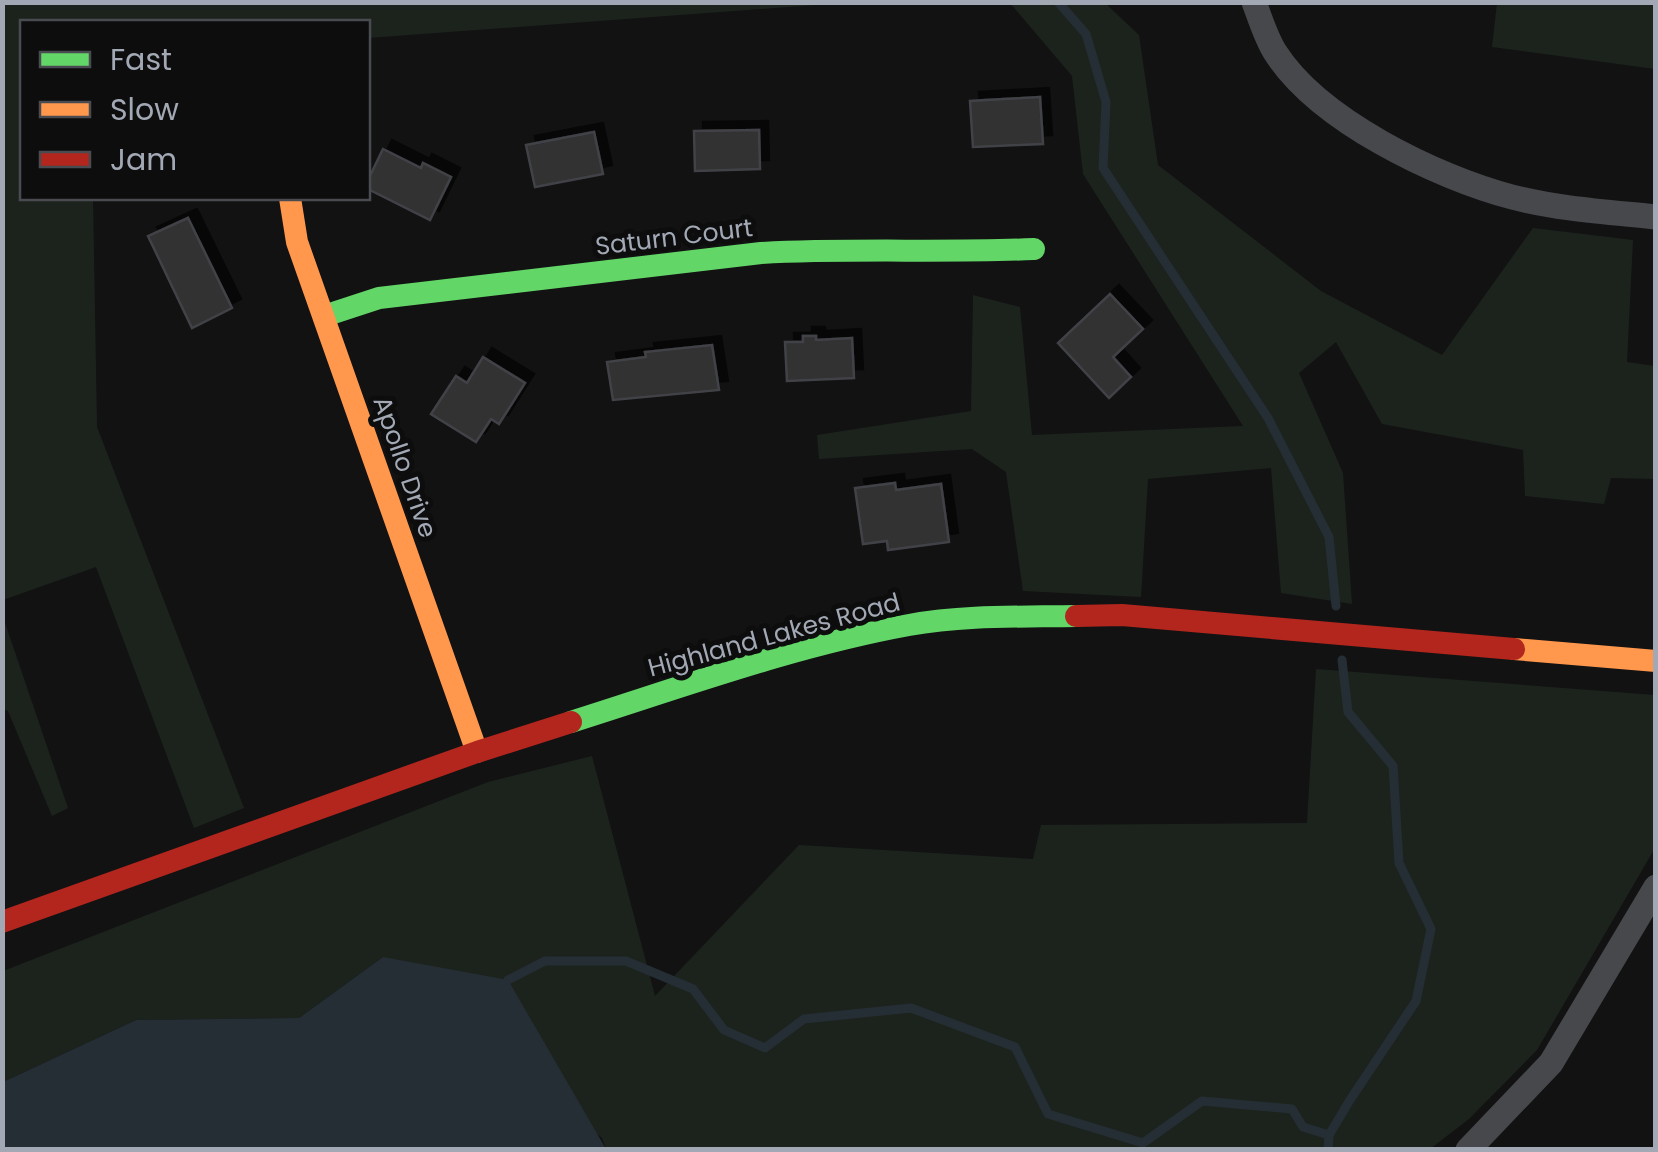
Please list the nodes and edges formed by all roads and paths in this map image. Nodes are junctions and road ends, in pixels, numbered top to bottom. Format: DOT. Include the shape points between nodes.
graph roads {
  1 [pos="1254,2"];
  2 [pos="290,200"];
  3 [pos="1656,218"];
  4 [pos="1034,250"];
  5 [pos="324,316"];
  6 [pos="1656,661"];
  7 [pos="477,752"];
  8 [pos="1656,887"];
  9 [pos="2,922"];
  10 [pos="1468,1150"];
  1 -- 3 [label="street" via="1275,52 1307,88 1365,133 1433,170 1512,197"];
  2 -- 5 [label="street, Apollo Drive" via="296,242"];
  4 -- 5 [label="street, Saturn Court" via="760,254 379,298"];
  5 -- 7 [label="street, Apollo Drive"];
  6 -- 7 [label="street, Highland Lakes Road" via="1122,615 982,618 910,625 766,660"];
  7 -- 9 [label="street, Highland Lakes Road"];
  8 -- 10 [label="street" via="1551,1063"];
}
